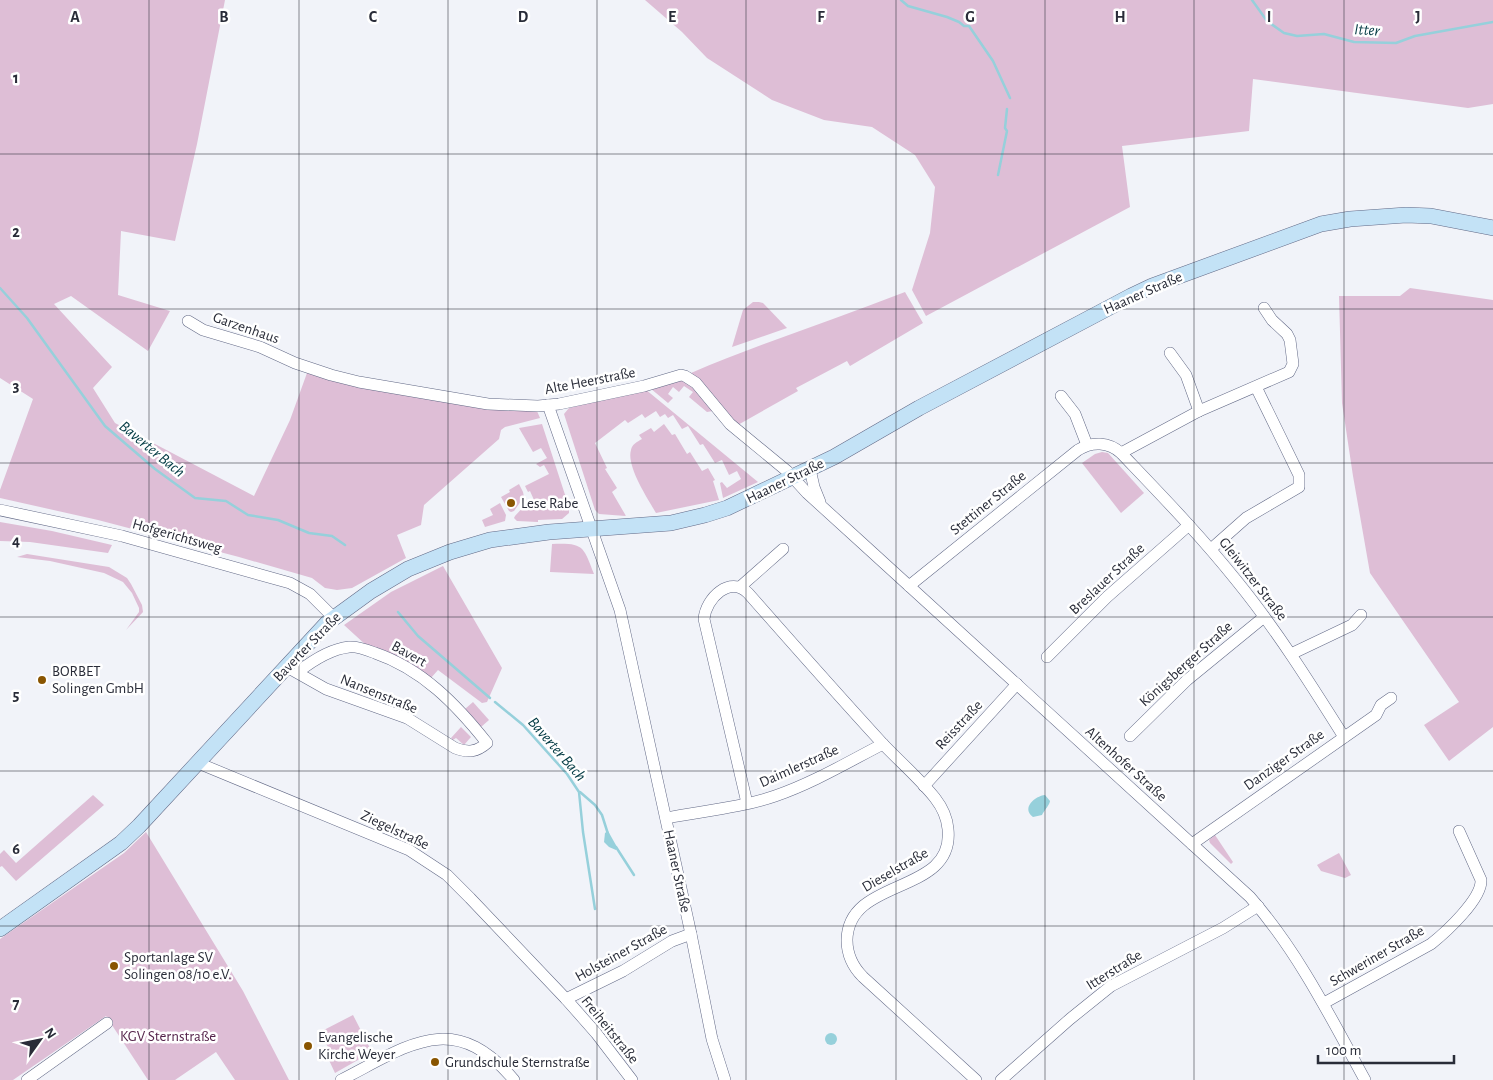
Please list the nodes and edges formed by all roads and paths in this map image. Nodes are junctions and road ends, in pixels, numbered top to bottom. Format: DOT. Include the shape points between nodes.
graph roads {
  1 [pos="1493,228"];
  2 [pos="1264,308"];
  3 [pos="188,321"];
  4 [pos="1170,354"];
  5 [pos="295,363"];
  6 [pos="1256,387"];
  7 [pos="1061,396"];
  8 [pos="548,405"];
  9 [pos="1199,411"];
  10 [pos="1087,445"];
  11 [pos="1121,453"];
  12 [pos="810,469"];
  13 [pos="793,477"];
  14 [pos="822,506"];
  15 [pos="0,510"];
  16 [pos="1189,525"];
  17 [pos="591,529"];
  18 [pos="783,549"];
  19 [pos="1211,549"];
  20 [pos="909,586"];
  21 [pos="740,587"];
  22 [pos="1361,615"];
  23 [pos="334,617"];
  24 [pos="1264,617"];
  25 [pos="1291,654"];
  26 [pos="1047,657"];
  27 [pos="292,669"];
  28 [pos="1017,684"];
  29 [pos="1391,698"];
  30 [pos="1130,736"];
  31 [pos="1344,737"];
  32 [pos="487,743"];
  33 [pos="883,744"];
  34 [pos="198,763"];
  35 [pos="924,786"];
  36 [pos="747,803"];
  37 [pos="666,818"];
  38 [pos="1459,831"];
  39 [pos="1192,844"];
  40 [pos="1258,906"];
  41 [pos="0,929"];
  42 [pos="691,934"];
  43 [pos="566,999"];
  44 [pos="1324,1003"];
  45 [pos="107,1023"];
  46 [pos="27,1080"];
  47 [pos="341,1080"];
  48 [pos="514,1080"];
  49 [pos="632,1080"];
  50 [pos="725,1080"];
  51 [pos="976,1080"];
  52 [pos="1001,1080"];
  53 [pos="1365,1080"];
  1 -- 12 [label="main road, Haaner Straße" via="1431,216 1406,215 1321,224 1131,296"];
  2 -- 6 [label="street" via="1287,334 1294,364 1289,372"];
  3 -- 5 [label="street, Garzenhaus" via="203,330 260,347"];
  4 -- 9 [label="street" via="1186,375"];
  5 -- 8 [label="street, Alte Heerstraße" via="346,379 479,402"];
  6 -- 9 [label="street"];
  6 -- 19 [label="street" via="1299,475 1299,487 1246,518"];
  7 -- 10 [label="street" via="1075,414"];
  8 -- 13 [label="street, Alte Heerstraße" via="609,394 681,375 691,378 730,424"];
  8 -- 17 [label="street"];
  9 -- 11 [label="street"];
  10 -- 11 [label="street" via="1106,445"];
  10 -- 20 [label="street, Stettiner Straße"];
  11 -- 16 [label="street, Gleiwitzer Straße"];
  12 -- 13 [label="main road, Haaner Straße"];
  12 -- 14 [label="street, Altenhofer Straße"];
  13 -- 14 [label="street, Altenhofer Straße"];
  13 -- 17 [label="main road, Haaner Straße" via="706,515 671,523"];
  14 -- 20 [label="street, Altenhofer Straße"];
  15 -- 23 [label="street, Hofgerichtsweg" via="122,536 290,583 310,594"];
  16 -- 19 [label="street, Gleiwitzer Straße"];
  16 -- 26 [label="street, Breslauer Straße" via="1107,597"];
  17 -- 23 [label="main road, Baverter Straße" via="504,537 450,552 422,562 393,578"];
  17 -- 37 [label="street, Haaner Straße" via="620,610"];
  18 -- 21 [label="street"];
  19 -- 24 [label="street, Gleiwitzer Straße"];
  20 -- 28 [label="street, Altenhofer Straße"];
  21 -- 33 [label="street, Dieselstraße"];
  21 -- 36 [label="street" via="715,596 707,606 704,619"];
  22 -- 25 [label="street" via="1352,625"];
  23 -- 27 [label="main road, Baverter Straße"];
  24 -- 25 [label="street, Gleiwitzer Straße"];
  24 -- 30 [label="street, Königsberger Straße" via="1187,680"];
  25 -- 31 [label="street, Gleiwitzer Straße"];
  27 -- 32 [label="street, Nansenstraße" via="326,689 407,718 461,751 475,751"];
  27 -- 32 [label="street, Bavert" via="349,647 382,655 403,664 430,683"];
  27 -- 34 [label="main road, Baverter Straße"];
  28 -- 35 [label="street, Reisstraße"];
  28 -- 39 [label="street, Altenhofer Straße"];
  29 -- 31 [label="street, Danziger Straße" via="1376,715"];
  31 -- 39 [label="street, Danziger Straße"];
  33 -- 35 [label="street, Dieselstraße"];
  33 -- 36 [label="street, Daimlerstraße" via="796,787"];
  34 -- 41 [label="main road, Baverter Straße" via="122,843"];
  34 -- 43 [label="street, Ziegelstraße" via="409,850 429,862 457,885"];
  35 -- 51 [label="street, Dieselstraße" via="946,816 947,851 932,869 858,910 848,928 847,946 852,963 862,977"];
  36 -- 37 [label="street, Daimlerstraße"];
  37 -- 42 [label="street, Haaner Straße"];
  38 -- 44 [label="street, Schweriner Straße" via="1481,880 1477,895 1431,944"];
  39 -- 40 [label="street, Altenhofer Straße"];
  40 -- 44 [label="street, Altenhofer Straße" via="1283,938"];
  40 -- 52 [label="street, Itterstraße" via="1223,928 1111,986"];
  42 -- 43 [label="street, Holsteiner Straße" via="672,941 608,979"];
  42 -- 50 [label="street, Haaner Straße" via="712,1039"];
  43 -- 49 [label="street, Freiheitstraße"];
  44 -- 53 [label="street, Altenhofer Straße"];
  45 -- 46 [label="street"];
  47 -- 48 [label="street" via="415,1043 435,1039 457,1040 474,1046"];
}
